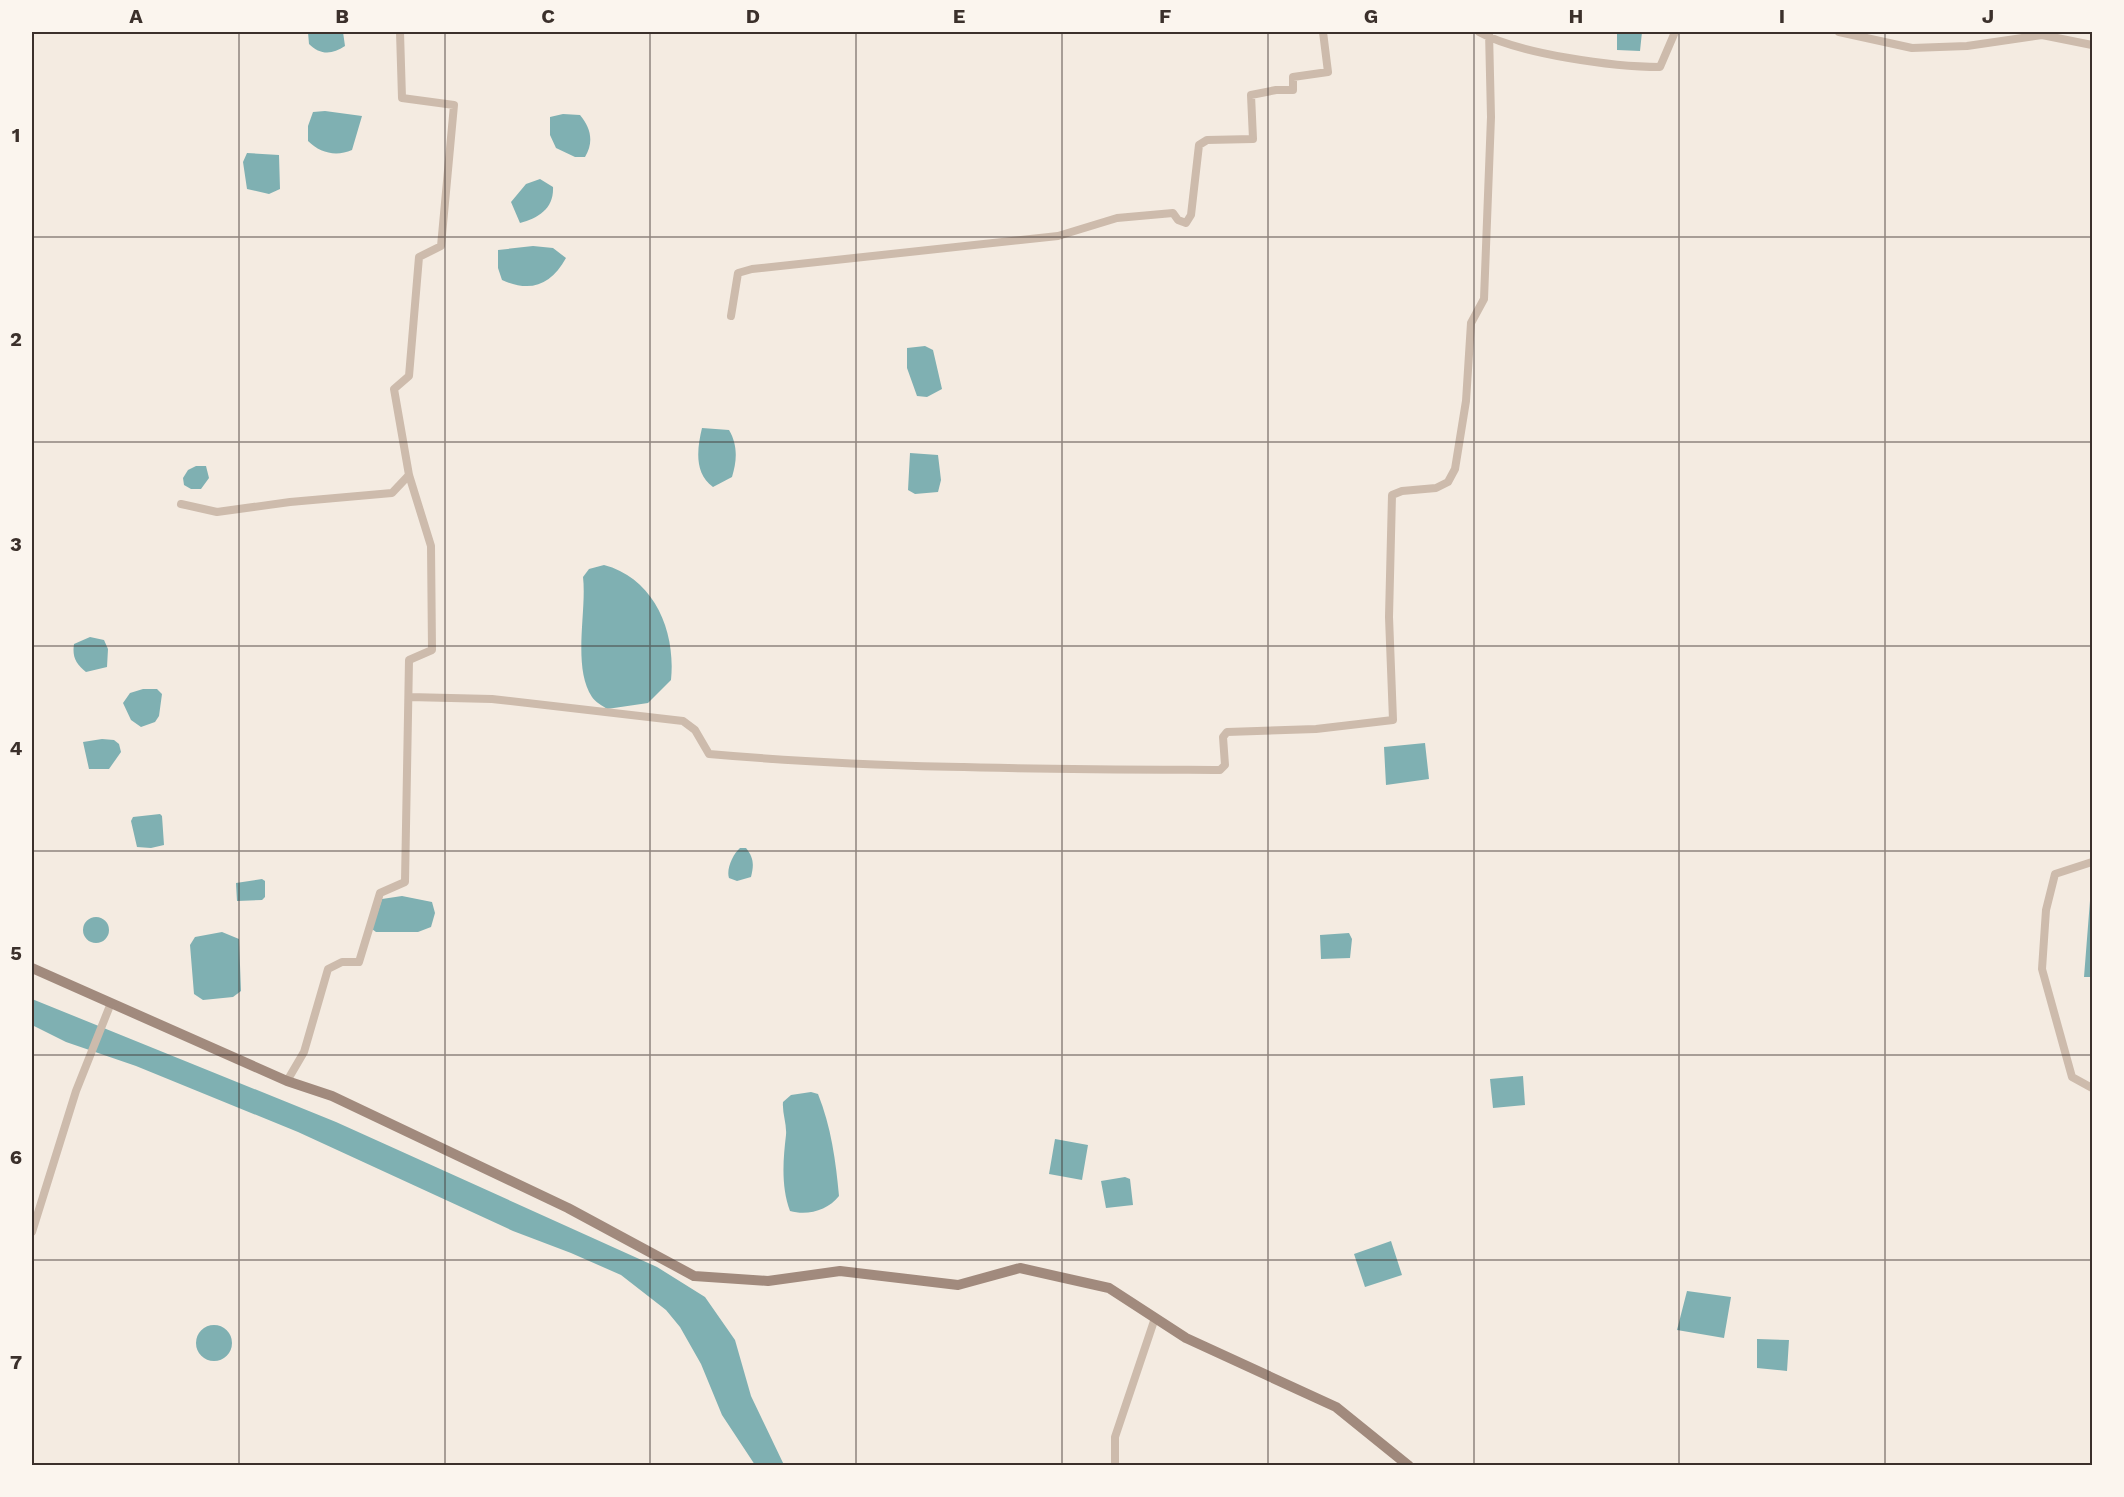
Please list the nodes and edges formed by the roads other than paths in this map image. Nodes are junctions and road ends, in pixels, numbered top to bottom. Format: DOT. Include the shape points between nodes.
graph roads {
  1 [pos="400,32"];
  2 [pos="1323,32"];
  3 [pos="1479,32"];
  4 [pos="1676,32"];
  5 [pos="1839,32"];
  6 [pos="1489,34"];
  7 [pos="2092,45"];
  8 [pos="731,316"];
  9 [pos="409,475"];
  10 [pos="181,504"];
  11 [pos="409,698"];
  12 [pos="2092,862"];
  13 [pos="32,968"];
  14 [pos="111,1004"];
  15 [pos="287,1081"];
  16 [pos="2092,1088"];
  17 [pos="32,1232"];
  18 [pos="1155,1318"];
  19 [pos="1114,1466"];
  20 [pos="1409,1466"];
  1 -- 9 [label="street" via="402,98 454,105 441,246 419,257 409,376 394,389"];
  2 -- 8 [label="street" via="1328,72 1293,77 1293,90 1251,95 1253,139 1207,140 1199,145 1191,215 1186,223 1173,213 1149,213 1058,236 752,268 738,273"];
  3 -- 6 [label="street"];
  4 -- 6 [label="street" via="1660,67 1554,55"];
  5 -- 7 [label="street" via="1912,48 1967,46 2042,35"];
  6 -- 11 [label="street" via="1491,117 1484,299 1471,323 1466,401 1455,469 1448,482 1436,488 1392,495 1389,617 1393,720 1316,729 1227,732 1223,737 1225,765 1220,770 948,766 709,754 696,730 683,721 492,699"];
  9 -- 10 [label="street" via="392,493 217,512"];
  9 -- 11 [label="street" via="431,546 432,650 410,660"];
  11 -- 15 [label="street" via="405,882 380,893 359,962 342,962 328,969 303,1052"];
  12 -- 16 [label="street" via="2055,874 2046,910 2042,969 2072,1077"];
  13 -- 14 [label="main road"];
  14 -- 15 [label="main road"];
  14 -- 17 [label="street" via="76,1091"];
  15 -- 18 [label="main road" via="332,1096 568,1208 694,1276 768,1281 840,1271 958,1285 1020,1268 1109,1288"];
  18 -- 19 [label="street" via="1115,1437"];
  18 -- 20 [label="main road" via="1186,1338 1336,1407"];
}
